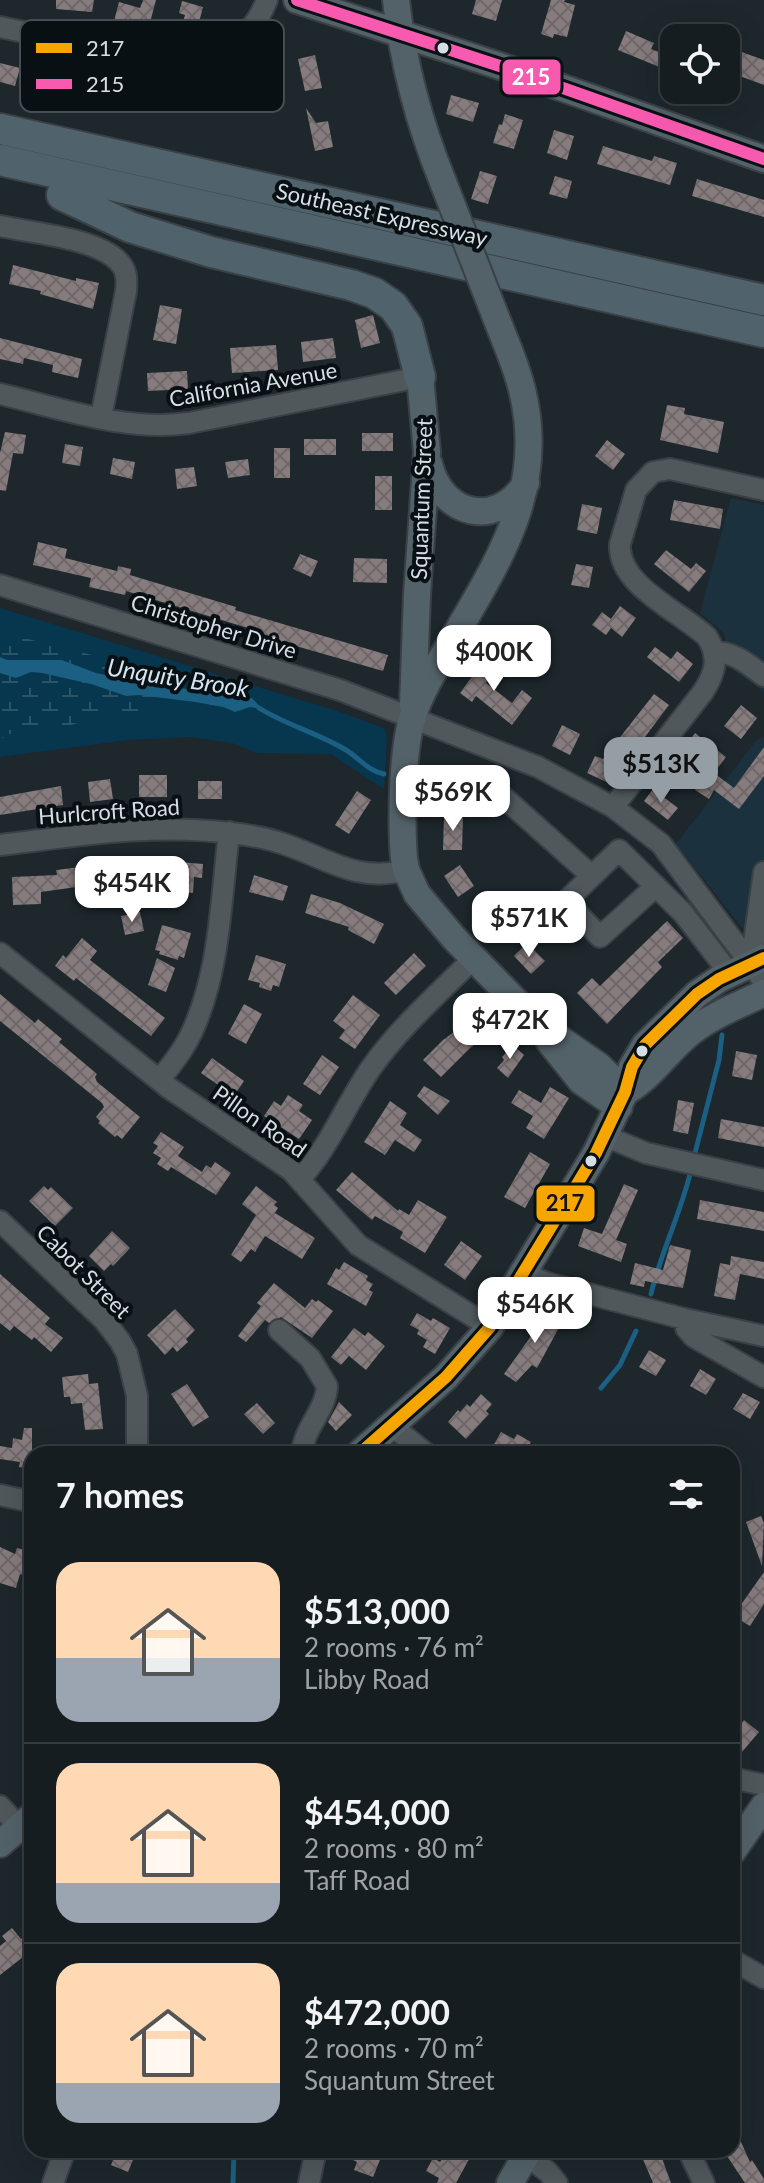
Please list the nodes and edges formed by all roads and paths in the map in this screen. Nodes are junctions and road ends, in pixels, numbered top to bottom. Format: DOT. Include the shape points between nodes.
graph roads {
  1 [pos="267,0"];
  2 [pos="297,0"];
  3 [pos="396,0"];
  4 [pos="257,20"];
  5 [pos="0,27"];
  6 [pos="20,31"];
  7 [pos="399,33"];
  8 [pos="0,129"];
  9 [pos="0,142"];
  10 [pos="764,159"];
  11 [pos="0,160"];
  12 [pos="0,180"];
  13 [pos="62,195"];
  14 [pos="0,226"];
  15 [pos="764,300"];
  16 [pos="764,313"];
  17 [pos="764,332"];
  18 [pos="764,350"];
  19 [pos="420,377"];
  20 [pos="0,394"];
  21 [pos="101,417"];
  22 [pos="427,452"];
  23 [pos="526,483"];
  24 [pos="764,490"];
  25 [pos="0,585"];
  26 [pos="715,652"];
  27 [pos="764,676"];
  28 [pos="412,717"];
  29 [pos="491,786"];
  30 [pos="613,807"];
  31 [pos="229,832"];
  32 [pos="0,845"];
  33 [pos="406,870"];
  34 [pos="764,872"];
  35 [pos="592,876"];
  36 [pos="656,886"];
  37 [pos="0,953"];
  38 [pos="473,959"];
  39 [pos="752,969"];
  40 [pos="764,993"];
  41 [pos="692,1015"];
  42 [pos="159,1080"];
  43 [pos="622,1100"];
  44 [pos="605,1136"];
  45 [pos="300,1179"];
  46 [pos="764,1180"];
  47 [pos="0,1221"];
  48 [pos="524,1274"];
  49 [pos="685,1319"];
  50 [pos="490,1327"];
  51 [pos="279,1330"];
  52 [pos="764,1336"];
  53 [pos="764,1377"];
  54 [pos="392,1426"];
  55 [pos="137,1446"];
  56 [pos="303,1446"];
  57 [pos="368,1446"];
  58 [pos="417,1446"];
  59 [pos="0,1495"];
  60 [pos="24,1500"];
  61 [pos="740,1780"];
  62 [pos="764,1785"];
  63 [pos="0,1806"];
  64 [pos="764,1806"];
  65 [pos="17,1829"];
  66 [pos="740,1840"];
  67 [pos="740,1965"];
  68 [pos="764,1978"];
  69 [pos="62,2158"];
  70 [pos="314,2158"];
  71 [pos="525,2158"];
  72 [pos="533,2158"];
  73 [pos="692,2158"];
  74 [pos="53,2183"];
  75 [pos="309,2183"];
  76 [pos="510,2183"];
  77 [pos="557,2183"];
  78 [pos="704,2183"];
  1 -- 4 [label="street"];
  2 -- 7 [label="main road"];
  3 -- 7 [label="main road, Squantum Street"];
  5 -- 6 [label="street"];
  7 -- 10 [label="main road"];
  7 -- 23 [label="main road, Squantum Street, bridge" via="418,117 520,382 529,457"];
  8 -- 15 [label="highway, Southeast Expressway"];
  9 -- 16 [label="highway"];
  11 -- 17 [label="highway"];
  12 -- 13 [label="highway"];
  13 -- 18 [label="highway"];
  13 -- 19 [label="highway" via="130,227 374,293 393,306 407,326"];
  14 -- 21 [label="street" via="92,246 125,270 126,291"];
  19 -- 21 [label="street, California Avenue" via="175,425"];
  19 -- 22 [label="main road, Squantum Street"];
  20 -- 21 [label="street, California Avenue"];
  22 -- 23 [label="main road" via="435,483 464,509 499,508"];
  22 -- 28 [label="main road, Squantum Street"];
  23 -- 28 [label="main road, Squantum Street" via="501,556"];
  24 -- 26 [label="street" via="670,469 646,477 632,499 620,544 624,568 701,631"];
  25 -- 28 [label="street, Christopher Drive"];
  26 -- 27 [label="street" via="737,657"];
  26 -- 30 [label="street" via="708,684"];
  28 -- 30 [label="street, Christopher Drive" via="528,762"];
  28 -- 33 [label="main road, Squantum Street" via="403,814"];
  29 -- 35 [label="street"];
  30 -- 39 [label="street, Christopher Drive" via="661,844"];
  31 -- 32 [label="street, Hurlcroft Road" via="146,829"];
  31 -- 33 [label="street, Hurlcroft Road" via="284,843 365,875"];
  31 -- 42 [label="street" via="205,993 191,1033"];
  33 -- 38 [label="main road, Squantum Street" via="425,905"];
  34 -- 39 [label="street"];
  35 -- 36 [label="street" via="619,850"];
  35 -- 36 [label="street" via="566,901 600,937"];
  36 -- 39 [label="street"];
  37 -- 42 [label="street, Pillon Road"];
  38 -- 43 [label="main road, Squantum Street" via="547,1031 599,1066"];
  38 -- 45 [label="street" via="387,1047"];
  39 -- 41 [label="main road"];
  40 -- 41 [label="main road"];
  41 -- 43 [label="main road" via="640,1052"];
  42 -- 45 [label="street, Pillon Road"];
  43 -- 44 [label="main road"];
  44 -- 46 [label="street" via="646,1153"];
  44 -- 48 [label="main road"];
  45 -- 50 [label="street, Pillon Road" via="358,1245"];
  47 -- 55 [label="street, Cabot Street" via="120,1341 137,1396"];
  48 -- 49 [label="street"];
  48 -- 50 [label="main road"];
  49 -- 52 [label="street"];
  49 -- 53 [label="street" via="694,1337"];
  50 -- 54 [label="main road" via="466,1358"];
  51 -- 56 [label="street" via="310,1358 327,1386"];
  54 -- 57 [label="main road"];
  54 -- 58 [label="street"];
  59 -- 60 [label="street"];
  61 -- 62 [label="street"];
  63 -- 65 [label="street"];
  64 -- 66 [label="main road"];
  67 -- 68 [label="street"];
  69 -- 74 [label="street"];
  70 -- 75 [label="street"];
  71 -- 76 [label="main road"];
  72 -- 77 [label="street"];
  73 -- 78 [label="street"];
}
